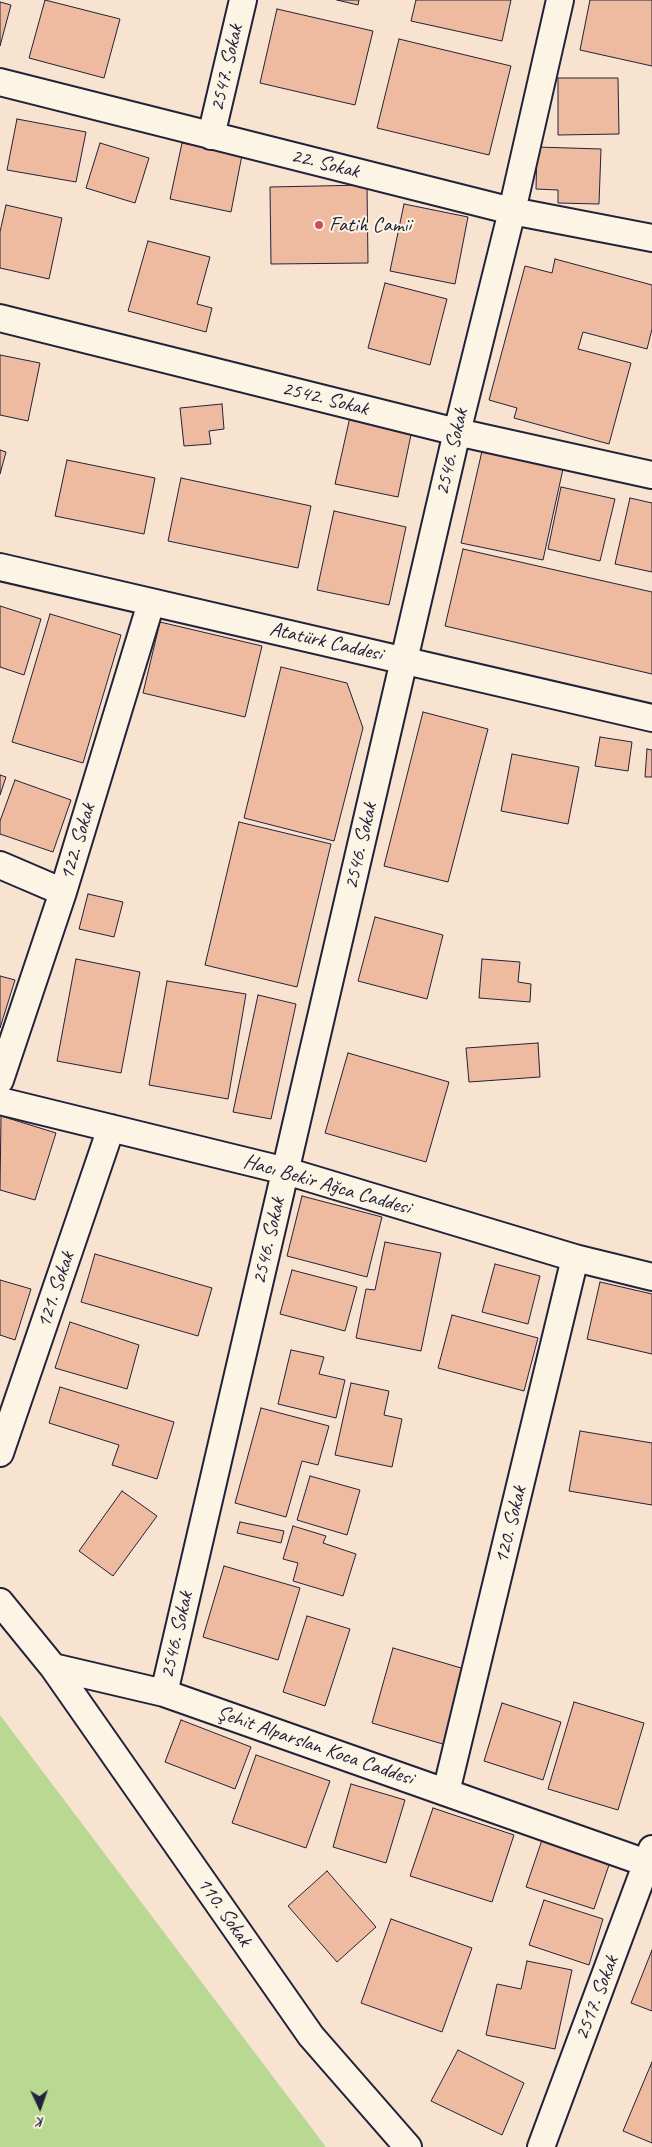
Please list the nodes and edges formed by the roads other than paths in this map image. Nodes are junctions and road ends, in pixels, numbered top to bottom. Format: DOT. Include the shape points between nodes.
graph roads {
  1 [pos="243,0"];
  2 [pos="560,0"];
  3 [pos="0,82"];
  4 [pos="211,136"];
  5 [pos="512,211"];
  6 [pos="652,238"];
  7 [pos="0,318"];
  8 [pos="457,432"];
  9 [pos="652,475"];
  10 [pos="0,567"];
  11 [pos="151,603"];
  12 [pos="404,660"];
  13 [pos="652,718"];
  14 [pos="0,866"];
  15 [pos="63,892"];
  16 [pos="0,1080"];
  17 [pos="0,1101"];
  18 [pos="111,1128"];
  19 [pos="286,1171"];
  20 [pos="575,1258"];
  21 [pos="652,1277"];
  22 [pos="0,1453"];
  23 [pos="0,1602"];
  24 [pos="53,1667"];
  25 [pos="164,1693"];
  26 [pos="446,1792"];
  27 [pos="651,1859"];
  28 [pos="408,2147"];
  29 [pos="541,2147"];
  1 -- 4 [label="street, 2547. Sokak"];
  2 -- 5 [label="street, 2546. Sokak"];
  3 -- 4 [label="street, 22. Sokak"];
  4 -- 5 [label="street, 22. Sokak"];
  5 -- 6 [label="street, 22. Sokak"];
  5 -- 8 [label="street, 2546. Sokak"];
  7 -- 8 [label="street, 2542. Sokak"];
  8 -- 9 [label="street, 2542. Sokak"];
  8 -- 12 [label="street, 2546. Sokak"];
  10 -- 11 [label="street, Atatürk Caddesi"];
  11 -- 12 [label="street, Atatürk Caddesi"];
  11 -- 15 [label="street, 122. Sokak"];
  12 -- 13 [label="street, Atatürk Caddesi"];
  12 -- 19 [label="street, 2546. Sokak"];
  14 -- 15 [label="street"];
  15 -- 16 [label="street, 122. Sokak"];
  17 -- 18 [label="street, Hacı Bekir Ağca Caddesi"];
  18 -- 19 [label="street, Hacı Bekir Ağca Caddesi"];
  18 -- 22 [label="street, 121. Sokak"];
  19 -- 20 [label="street, Hacı Bekir Ağca Caddesi"];
  19 -- 25 [label="street, 2546. Sokak"];
  20 -- 21 [label="street, Hacı Bekir Ağca Caddesi"];
  20 -- 26 [label="street, 120. Sokak"];
  23 -- 24 [label="street"];
  24 -- 25 [label="street, Şehit Alparslan Koca Caddesi"];
  24 -- 28 [label="street, 110. Sokak" via="312,2036"];
  25 -- 26 [label="street, Şehit Alparslan Koca Caddesi"];
  26 -- 27 [label="street, Şehit Alparslan Koca Caddesi"];
  27 -- 29 [label="street, 2517. Sokak"];
}
